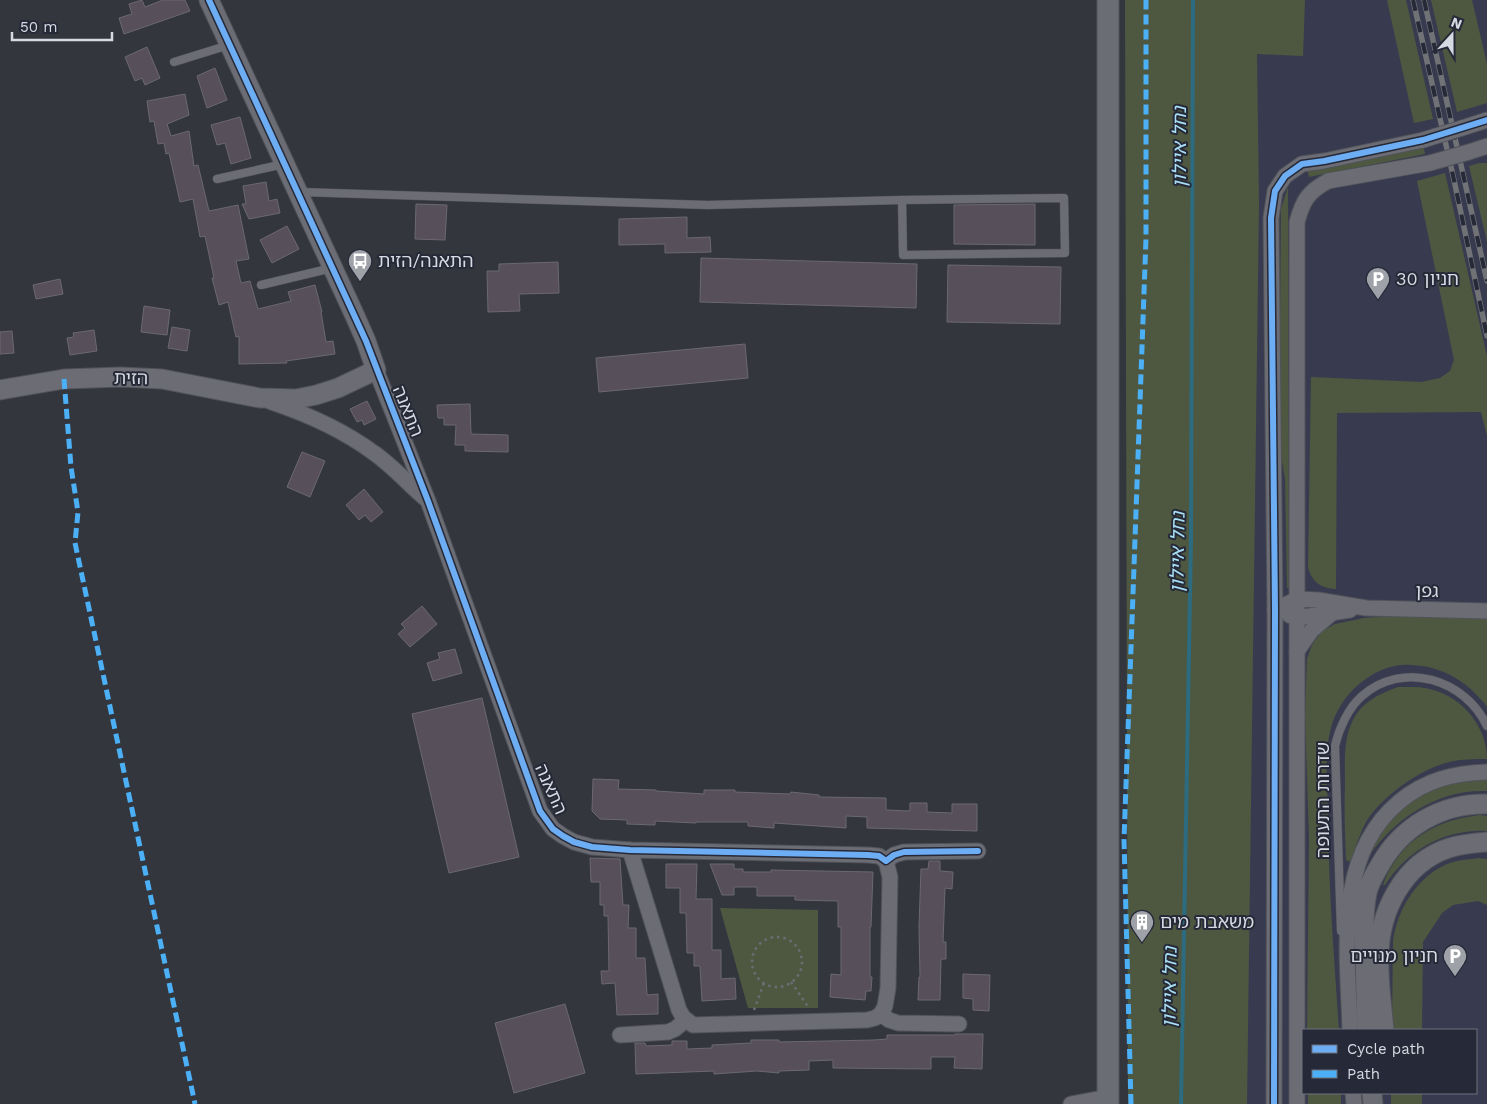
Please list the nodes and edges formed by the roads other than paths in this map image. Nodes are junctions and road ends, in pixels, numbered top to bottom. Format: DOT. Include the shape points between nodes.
graph roads {
  1 [pos="210,0"];
  2 [pos="1108,0"];
  3 [pos="230,45"];
  4 [pos="174,62"];
  5 [pos="1487,120"];
  6 [pos="1487,146"];
  7 [pos="285,164"];
  8 [pos="217,179"];
  9 [pos="298,192"];
  10 [pos="902,200"];
  11 [pos="333,268"];
  12 [pos="261,285"];
  13 [pos="376,370"];
  14 [pos="0,390"];
  15 [pos="260,398"];
  16 [pos="428,501"];
  17 [pos="1297,599"];
  18 [pos="1366,608"];
  19 [pos="1275,610"];
  20 [pos="1487,611"];
  21 [pos="1332,613"];
  22 [pos="1297,618"];
  23 [pos="1297,650"];
  24 [pos="1487,726"];
  25 [pos="1487,772"];
  26 [pos="1487,804"];
  27 [pos="1487,842"];
  28 [pos="630,850"];
  29 [pos="978,851"];
  30 [pos="886,861"];
  31 [pos="881,1014"];
  32 [pos="686,1020"];
  33 [pos="959,1024"];
  34 [pos="1349,1029"];
  35 [pos="1349,1029"];
  36 [pos="1367,1029"];
  37 [pos="1384,1029"];
  38 [pos="620,1035"];
  39 [pos="1108,1101"];
  40 [pos="1071,1104"];
  41 [pos="1274,1104"];
  42 [pos="1297,1104"];
  1 -- 3 [label="street, התאנה"];
  2 -- 39 [label="main road"];
  3 -- 4 [label="lane"];
  3 -- 7 [label="street, התאנה"];
  5 -- 19 [label="street, bridge" via="1423,140 1302,164 1285,176 1275,191 1271,218"];
  6 -- 17 [label="street, bridge" via="1430,163 1328,181 1308,195 1301,207 1297,222"];
  7 -- 8 [label="lane"];
  7 -- 9 [label="street, התאנה"];
  9 -- 10 [label="lane" via="708,204"];
  9 -- 11 [label="street, התאנה"];
  10 -- 10 [label="lane" via="903,255 1065,253 1064,198"];
  11 -- 12 [label="lane"];
  11 -- 13 [label="street, התאנה"];
  13 -- 15 [label="street, הזית" via="316,395 281,400"];
  13 -- 16 [label="street, התאנה"];
  14 -- 15 [label="street, הזית" via="64,379 121,377 162,379"];
  15 -- 16 [label="street, הזית" via="298,411 357,440"];
  16 -- 28 [label="street, התאנה" via="540,811 553,829 574,842"];
  17 -- 18 [label="street"];
  17 -- 19 [label="street"];
  17 -- 22 [label="street"];
  18 -- 20 [label="street, גפן"];
  18 -- 21 [label="street"];
  19 -- 22 [label="street"];
  19 -- 41 [label="street"];
  21 -- 22 [label="street"];
  21 -- 23 [label="street" via="1312,630"];
  22 -- 23 [label="street"];
  23 -- 42 [label="street"];
  24 -- 34 [label="lane, שדרות התעופה" via="1481,713 1459,692 1426,678 1405,677 1385,682 1363,694 1338,733 1335,746 1338,866"];
  25 -- 35 [label="street" via="1441,778 1424,785 1391,809 1377,823 1364,845 1356,866 1347,929"];
  26 -- 36 [label="street" via="1445,810 1408,830 1386,854 1374,875 1367,892 1364,916"];
  27 -- 37 [label="street" via="1448,849 1428,859 1404,879 1390,903 1382,926 1379,957"];
  28 -- 30 [label="street" via="868,854"];
  28 -- 32 [label="street" via="679,1010"];
  29 -- 30 [label="street" via="904,852"];
  30 -- 31 [label="street" via="890,877 888,988"];
  31 -- 32 [label="street" via="867,1020 693,1025"];
  31 -- 33 [label="street" via="898,1023"];
  32 -- 38 [label="street" via="668,1032"];
  39 -- 40 [label="street"];
}
